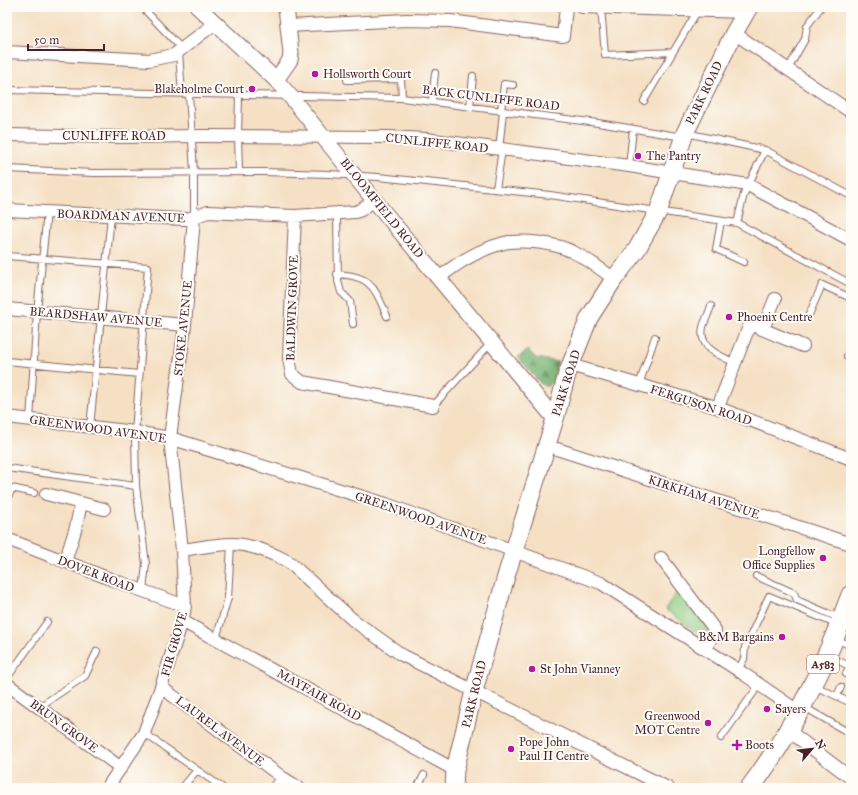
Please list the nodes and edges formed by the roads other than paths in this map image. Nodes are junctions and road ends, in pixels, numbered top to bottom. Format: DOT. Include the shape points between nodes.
graph roads {
  1 [pos="142,7"];
  2 [pos="198,7"];
  3 [pos="286,7"];
  4 [pos="566,7"];
  5 [pos="582,7"];
  6 [pos="601,7"];
  7 [pos="821,7"];
  8 [pos="699,9"];
  9 [pos="747,9"];
  10 [pos="214,24"];
  11 [pos="288,26"];
  12 [pos="734,33"];
  13 [pos="180,50"];
  14 [pos="7,52"];
  15 [pos="673,52"];
  16 [pos="788,69"];
  17 [pos="435,73"];
  18 [pos="473,76"];
  19 [pos="276,80"];
  20 [pos="347,80"];
  21 [pos="514,85"];
  22 [pos="7,90"];
  23 [pos="182,94"];
  24 [pos="189,94"];
  25 [pos="239,96"];
  26 [pos="290,96"];
  27 [pos="402,98"];
  28 [pos="432,101"];
  29 [pos="644,101"];
  30 [pos="470,107"];
  31 [pos="502,111"];
  32 [pos="851,112"];
  33 [pos="633,128"];
  34 [pos="7,135"];
  35 [pos="684,135"];
  36 [pos="192,136"];
  37 [pos="238,136"];
  38 [pos="324,136"];
  39 [pos="501,150"];
  40 [pos="765,150"];
  41 [pos="629,166"];
  42 [pos="7,168"];
  43 [pos="194,172"];
  44 [pos="239,172"];
  45 [pos="672,173"];
  46 [pos="356,176"];
  47 [pos="748,185"];
  48 [pos="496,189"];
  49 [pos="851,196"];
  50 [pos="374,200"];
  51 [pos="7,210"];
  52 [pos="47,212"];
  53 [pos="658,212"];
  54 [pos="337,214"];
  55 [pos="111,216"];
  56 [pos="295,216"];
  57 [pos="194,218"];
  58 [pos="721,221"];
  59 [pos="737,223"];
  60 [pos="851,240"];
  61 [pos="7,256"];
  62 [pos="43,259"];
  63 [pos="744,262"];
  64 [pos="107,264"];
  65 [pos="337,274"];
  66 [pos="440,278"];
  67 [pos="614,279"];
  68 [pos="851,284"];
  69 [pos="851,298"];
  70 [pos="775,299"];
  71 [pos="711,306"];
  72 [pos="7,309"];
  73 [pos="37,312"];
  74 [pos="387,316"];
  75 [pos="808,317"];
  76 [pos="101,318"];
  77 [pos="143,322"];
  78 [pos="353,324"];
  79 [pos="185,325"];
  80 [pos="763,329"];
  81 [pos="655,337"];
  82 [pos="492,342"];
  83 [pos="803,346"];
  84 [pos="7,360"];
  85 [pos="34,363"];
  86 [pos="736,363"];
  87 [pos="570,365"];
  88 [pos="96,369"];
  89 [pos="139,374"];
  90 [pos="639,385"];
  91 [pos="432,406"];
  92 [pos="718,408"];
  93 [pos="7,417"];
  94 [pos="555,419"];
  95 [pos="30,420"];
  96 [pos="90,427"];
  97 [pos="135,432"];
  98 [pos="170,438"];
  99 [pos="557,449"];
  100 [pos="851,459"];
  101 [pos="7,468"];
  102 [pos="136,486"];
  103 [pos="9,488"];
  104 [pos="34,493"];
  105 [pos="46,494"];
  106 [pos="7,500"];
  107 [pos="81,503"];
  108 [pos="104,509"];
  109 [pos="7,539"];
  110 [pos="231,544"];
  111 [pos="851,544"];
  112 [pos="182,550"];
  113 [pos="514,551"];
  114 [pos="661,558"];
  115 [pos="65,562"];
  116 [pos="756,576"];
  117 [pos="143,591"];
  118 [pos="851,595"];
  119 [pos="185,606"];
  120 [pos="182,621"];
  121 [pos="47,622"];
  122 [pos="839,637"];
  123 [pos="216,639"];
  124 [pos="706,649"];
  125 [pos="97,651"];
  126 [pos="850,667"];
  127 [pos="738,670"];
  128 [pos="846,674"];
  129 [pos="7,678"];
  130 [pos="7,684"];
  131 [pos="760,684"];
  132 [pos="813,686"];
  133 [pos="841,687"];
  134 [pos="161,688"];
  135 [pos="474,691"];
  136 [pos="837,696"];
  137 [pos="851,702"];
  138 [pos="38,706"];
  139 [pos="801,709"];
  140 [pos="789,731"];
  141 [pos="144,733"];
  142 [pos="851,734"];
  143 [pos="722,738"];
  144 [pos="121,768"];
  145 [pos="197,770"];
  146 [pos="455,770"];
  147 [pos="424,775"];
  148 [pos="851,778"];
  149 [pos="279,783"];
  150 [pos="107,788"];
  151 [pos="182,788"];
  152 [pos="223,788"];
  153 [pos="299,788"];
  154 [pos="417,788"];
  155 [pos="454,788"];
  156 [pos="668,788"];
  157 [pos="750,788"];
  1 -- 13 [label="lane"];
  2 -- 10 [label="street, BLOOMFIELD ROAD"];
  3 -- 11 [label="street"];
  4 -- 11 [label="street" via="563,36 450,21 407,20"];
  5 -- 6 [label="street"];
  6 -- 8 [label="street"];
  6 -- 15 [label="lane" via="605,55"];
  7 -- 16 [label="lane" via="807,26 805,38"];
  8 -- 9 [label="street"];
  8 -- 15 [label="lane"];
  9 -- 12 [label="main road, PARK ROAD"];
  10 -- 13 [label="street"];
  10 -- 19 [label="street, BLOOMFIELD ROAD"];
  11 -- 19 [label="street" via="290,60"];
  12 -- 16 [label="street"];
  12 -- 35 [label="main road, PARK ROAD"];
  13 -- 14 [label="street" via="174,56 149,60"];
  13 -- 23 [label="lane"];
  15 -- 29 [label="lane"];
  16 -- 32 [label="street"];
  17 -- 28 [label="lane"];
  18 -- 30 [label="lane"];
  19 -- 26 [label="street, BLOOMFIELD ROAD"];
  20 -- 27 [label="lane" via="401,80"];
  21 -- 31 [label="lane" via="504,84"];
  22 -- 23 [label="lane, BACK CUNLIFFE ROAD"];
  23 -- 24 [label="lane, BACK CUNLIFFE ROAD"];
  24 -- 25 [label="lane, BACK CUNLIFFE ROAD"];
  24 -- 36 [label="lane"];
  25 -- 26 [label="lane, BACK CUNLIFFE ROAD"];
  25 -- 37 [label="lane"];
  26 -- 27 [label="lane, BACK CUNLIFFE ROAD"];
  26 -- 38 [label="street, BLOOMFIELD ROAD"];
  27 -- 28 [label="lane, BACK CUNLIFFE ROAD"];
  28 -- 30 [label="lane, BACK CUNLIFFE ROAD"];
  30 -- 31 [label="lane, BACK CUNLIFFE ROAD"];
  31 -- 33 [label="lane, BACK CUNLIFFE ROAD"];
  31 -- 39 [label="lane"];
  33 -- 35 [label="lane, BACK CUNLIFFE ROAD"];
  33 -- 41 [label="lane"];
  34 -- 36 [label="street, CUNLIFFE ROAD"];
  35 -- 40 [label="lane, BACK CUNLIFFE ROAD"];
  35 -- 45 [label="main road, PARK ROAD"];
  36 -- 37 [label="street, CUNLIFFE ROAD"];
  36 -- 43 [label="lane"];
  37 -- 38 [label="street, CUNLIFFE ROAD"];
  37 -- 44 [label="lane"];
  38 -- 39 [label="street, CUNLIFFE ROAD" via="388,136"];
  38 -- 46 [label="street, BLOOMFIELD ROAD"];
  39 -- 41 [label="street, CUNLIFFE ROAD"];
  39 -- 48 [label="lane"];
  40 -- 47 [label="lane"];
  40 -- 49 [label="lane, BACK CUNLIFFE ROAD"];
  41 -- 45 [label="street, CUNLIFFE ROAD"];
  42 -- 43 [label="lane" via="94,173"];
  43 -- 44 [label="lane"];
  43 -- 57 [label="lane"];
  44 -- 46 [label="lane"];
  45 -- 47 [label="street, CUNLIFFE ROAD"];
  45 -- 53 [label="main road, PARK ROAD"];
  46 -- 48 [label="lane"];
  46 -- 50 [label="street, BLOOMFIELD ROAD"];
  47 -- 59 [label="lane"];
  47 -- 60 [label="street, CUNLIFFE ROAD"];
  48 -- 53 [label="lane"];
  50 -- 54 [label="street, BOARDMAN AVENUE" via="362,210"];
  50 -- 66 [label="street, BLOOMFIELD ROAD"];
  51 -- 52 [label="street, BOARDMAN AVENUE"];
  52 -- 55 [label="street, BOARDMAN AVENUE"];
  52 -- 62 [label="lane"];
  53 -- 58 [label="lane"];
  53 -- 67 [label="main road, PARK ROAD" via="637,249"];
  54 -- 56 [label="street, BOARDMAN AVENUE"];
  54 -- 65 [label="lane"];
  55 -- 57 [label="street, BOARDMAN AVENUE" via="182,220"];
  55 -- 64 [label="lane"];
  56 -- 57 [label="street, BOARDMAN AVENUE" via="208,212"];
  56 -- 91 [label="street, BALDWIN GROVE" via="289,359 292,374 302,382"];
  57 -- 79 [label="street, STOKE AVENUE"];
  58 -- 59 [label="lane"];
  58 -- 63 [label="lane" via="716,249"];
  59 -- 68 [label="lane"];
  61 -- 62 [label="lane"];
  62 -- 64 [label="lane"];
  62 -- 73 [label="lane"];
  64 -- 76 [label="lane"];
  64 -- 77 [label="lane" via="148,267"];
  65 -- 74 [label="lane" via="369,282"];
  65 -- 78 [label="lane" via="341,292 351,303"];
  66 -- 67 [label="street" via="451,268 480,252 503,244 524,243 553,245 573,252"];
  66 -- 82 [label="street, BLOOMFIELD ROAD"];
  67 -- 87 [label="main road, PARK ROAD" via="589,318"];
  69 -- 75 [label="lane" via="822,285"];
  70 -- 80 [label="street"];
  71 -- 86 [label="lane" via="703,328 704,342 715,353"];
  72 -- 73 [label="street, BEARDSHAW AVENUE"];
  73 -- 76 [label="street, BEARDSHAW AVENUE"];
  73 -- 85 [label="lane"];
  76 -- 77 [label="street, BEARDSHAW AVENUE"];
  76 -- 88 [label="lane"];
  77 -- 79 [label="street, BEARDSHAW AVENUE"];
  77 -- 89 [label="lane"];
  79 -- 98 [label="street, STOKE AVENUE"];
  80 -- 83 [label="street"];
  80 -- 86 [label="street" via="750,324"];
  81 -- 90 [label="lane"];
  82 -- 91 [label="lane"];
  82 -- 94 [label="street, BLOOMFIELD ROAD"];
  84 -- 85 [label="lane"];
  85 -- 88 [label="lane"];
  85 -- 95 [label="lane"];
  86 -- 92 [label="street"];
  87 -- 90 [label="street, FERGUSON ROAD"];
  87 -- 94 [label="main road, PARK ROAD"];
  88 -- 89 [label="lane"];
  88 -- 96 [label="lane"];
  89 -- 97 [label="lane"];
  90 -- 92 [label="street, FERGUSON ROAD"];
  92 -- 100 [label="street, FERGUSON ROAD"];
  93 -- 95 [label="street, GREENWOOD AVENUE"];
  94 -- 113 [label="main road, PARK ROAD"];
  95 -- 96 [label="street, GREENWOOD AVENUE"];
  96 -- 97 [label="street, GREENWOOD AVENUE"];
  97 -- 98 [label="street, GREENWOOD AVENUE"];
  97 -- 102 [label="lane"];
  98 -- 112 [label="street, FIR GROVE"];
  98 -- 113 [label="street, GREENWOOD AVENUE" via="386,504"];
  99 -- 111 [label="street, KIRKHAM AVENUE"];
  101 -- 102 [label="lane"];
  102 -- 117 [label="lane" via="146,564"];
  103 -- 104 [label="lane"];
  103 -- 106 [label="lane"];
  105 -- 107 [label="street"];
  107 -- 108 [label="street"];
  107 -- 115 [label="street"];
  109 -- 115 [label="street, DOVER ROAD"];
  110 -- 112 [label="street"];
  110 -- 123 [label="lane" via="228,598"];
  110 -- 135 [label="street" via="262,550 289,562 353,620 402,656"];
  112 -- 119 [label="street, FIR GROVE"];
  113 -- 124 [label="street, GREENWOOD AVENUE" via="601,583"];
  113 -- 135 [label="main road, PARK ROAD"];
  114 -- 124 [label="street" via="715,630"];
  115 -- 117 [label="street, DOVER ROAD"];
  116 -- 122 [label="lane" via="794,593 797,600"];
  117 -- 119 [label="street, DOVER ROAD"];
  118 -- 122 [label="main road, A583"];
  119 -- 120 [label="street, FIR GROVE"];
  120 -- 123 [label="street, MAYFAIR ROAD"];
  120 -- 134 [label="street, FIR GROVE"];
  121 -- 129 [label="lane"];
  122 -- 126 [label="lane"];
  122 -- 127 [label="lane" via="769,596 745,647 744,659"];
  122 -- 132 [label="main road, A583"];
  123 -- 146 [label="street, MAYFAIR ROAD"];
  124 -- 127 [label="street, GREENWOOD AVENUE"];
  125 -- 138 [label="lane" via="85,676"];
  126 -- 128 [label="lane"];
  127 -- 131 [label="street, GREENWOOD AVENUE"];
  130 -- 138 [label="street, BRUN GROVE"];
  131 -- 139 [label="street, GREENWOOD AVENUE"];
  131 -- 143 [label="lane"];
  132 -- 136 [label="lane"];
  132 -- 139 [label="main road, A583"];
  133 -- 136 [label="lane"];
  134 -- 141 [label="street, FIR GROVE"];
  134 -- 149 [label="street, LAUREL AVENUE"];
  135 -- 146 [label="main road, PARK ROAD"];
  135 -- 156 [label="street"];
  136 -- 137 [label="lane"];
  138 -- 144 [label="street, BRUN GROVE"];
  139 -- 140 [label="main road, A583"];
  139 -- 142 [label="lane"];
  140 -- 148 [label="street"];
  140 -- 157 [label="main road, A583"];
  141 -- 144 [label="street, FIR GROVE"];
  141 -- 145 [label="lane"];
  144 -- 150 [label="street, FIR GROVE"];
  145 -- 151 [label="lane"];
  145 -- 152 [label="lane"];
  146 -- 155 [label="main road, PARK ROAD"];
  147 -- 154 [label="lane"];
  149 -- 153 [label="street, LAUREL AVENUE"];
}
